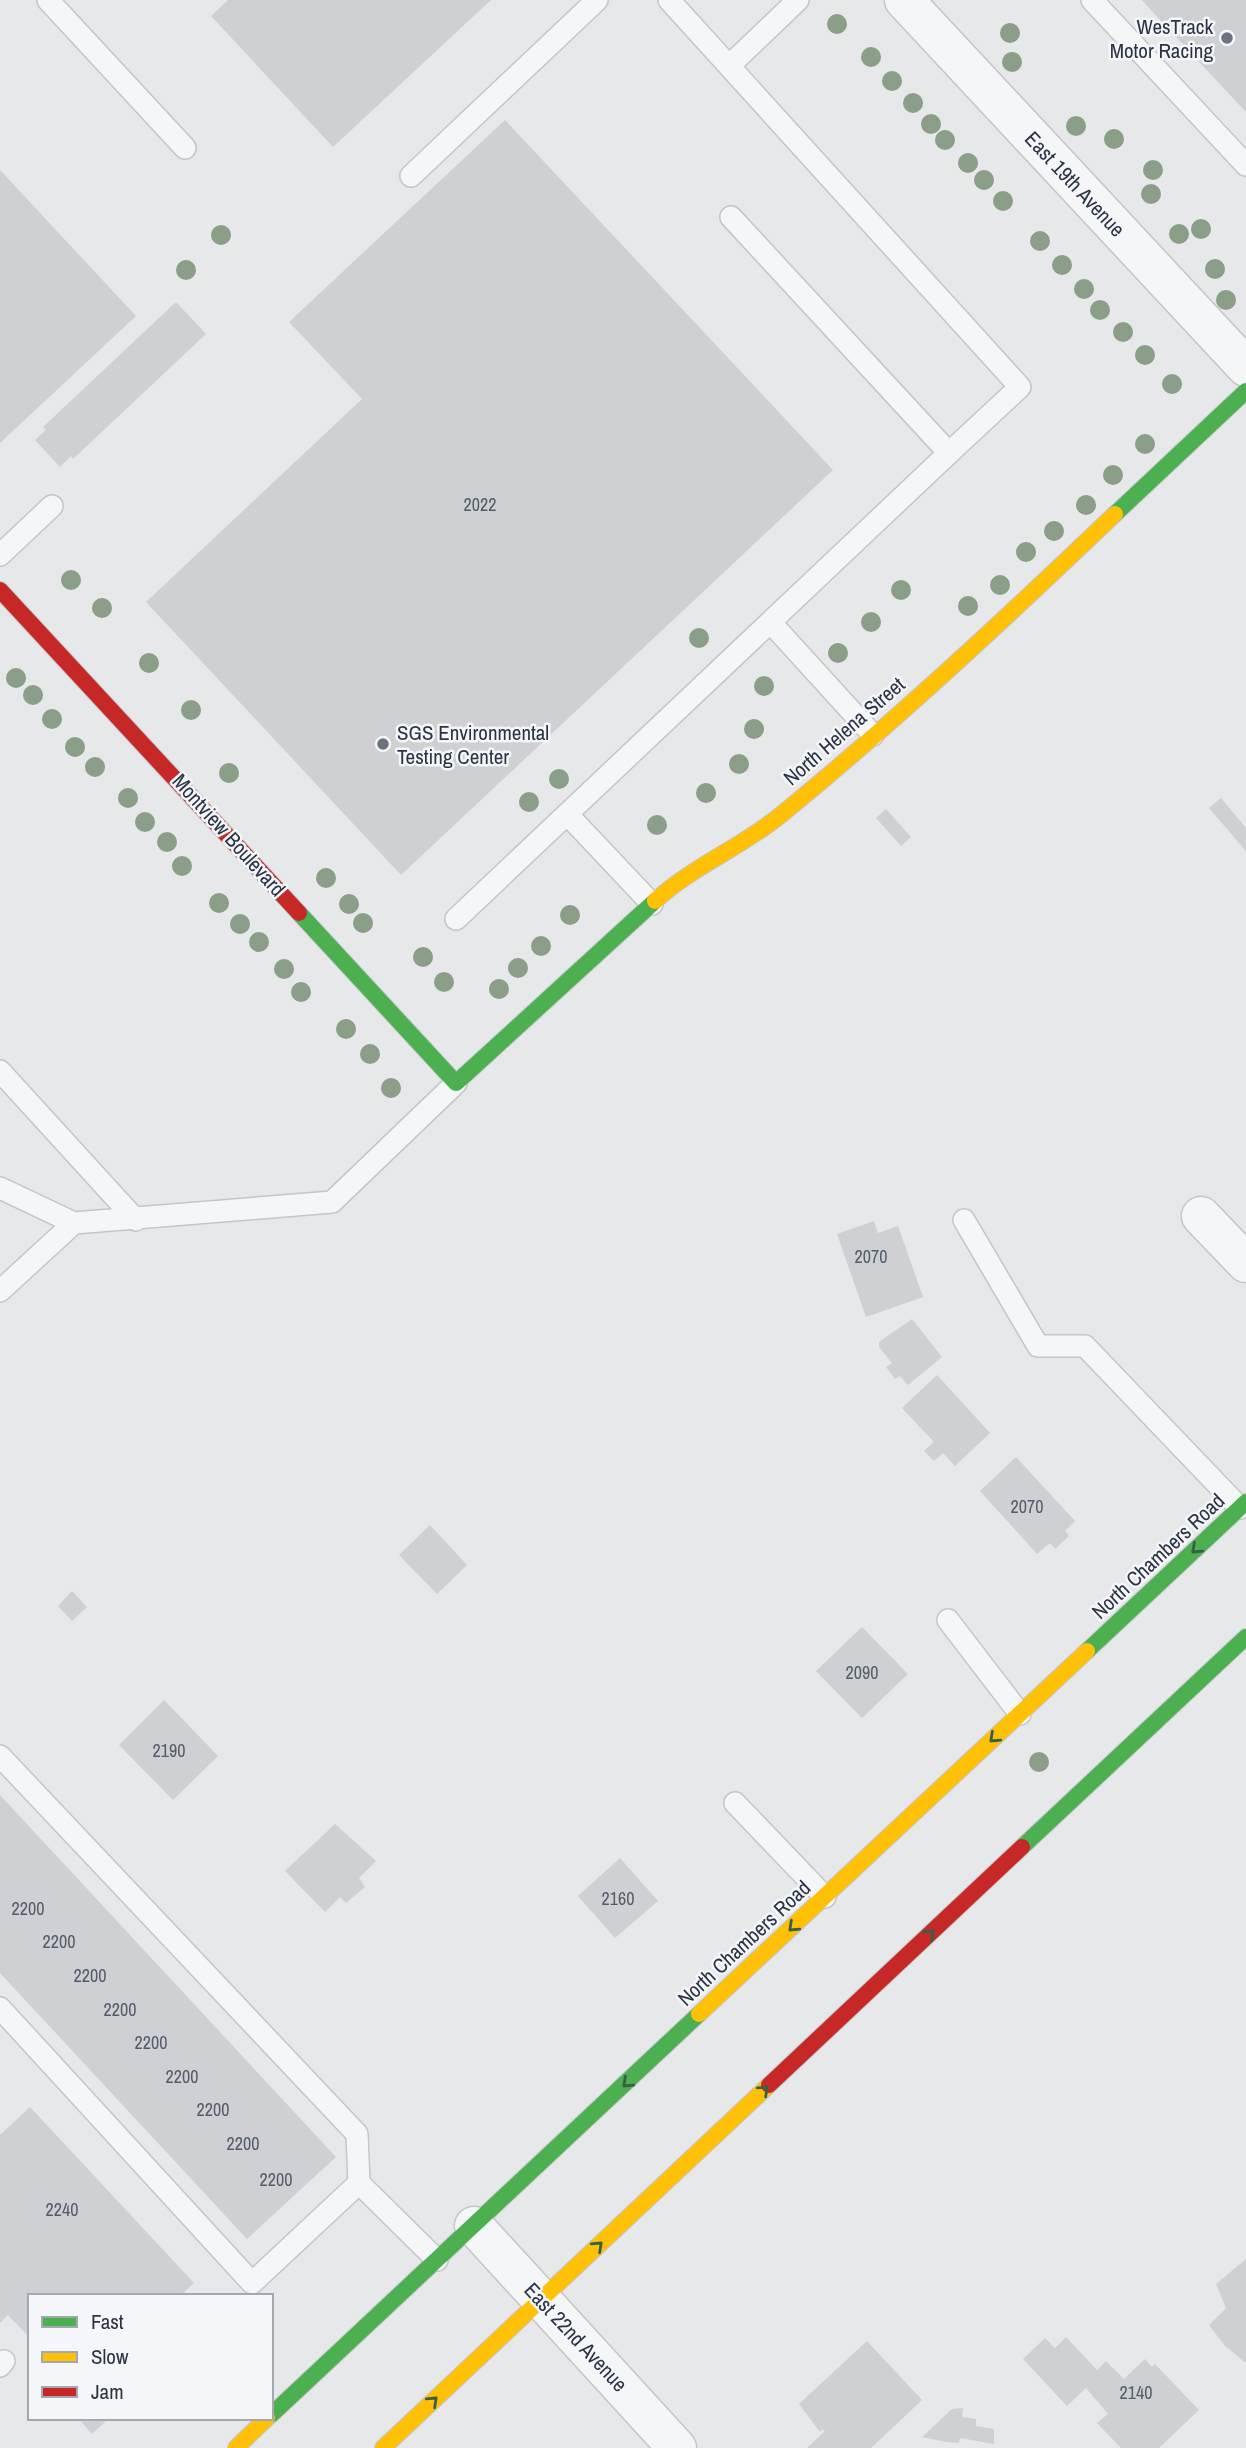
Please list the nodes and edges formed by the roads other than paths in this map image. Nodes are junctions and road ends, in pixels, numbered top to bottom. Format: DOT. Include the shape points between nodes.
graph roads {
  1 [pos="48,0"];
  2 [pos="597,0"];
  3 [pos="669,0"];
  4 [pos="799,0"];
  5 [pos="904,0"];
  6 [pos="1092,0"];
  7 [pos="730,65"];
  8 [pos="185,148"];
  9 [pos="1246,164"];
  10 [pos="411,176"];
  11 [pos="731,217"];
  12 [pos="1246,367"];
  13 [pos="1246,391"];
  14 [pos="950,453"];
  15 [pos="52,506"];
  16 [pos="0,555"];
  17 [pos="0,590"];
  18 [pos="772,624"];
  19 [pos="873,735"];
  20 [pos="567,814"];
  21 [pos="652,904"];
  22 [pos="457,919"];
  23 [pos="0,1071"];
  24 [pos="456,1083"];
  25 [pos="0,1188"];
  26 [pos="1201,1216"];
  27 [pos="136,1220"];
  28 [pos="964,1220"];
  29 [pos="74,1223"];
  30 [pos="1246,1263"];
  31 [pos="0,1291"];
  32 [pos="1243,1505"];
  33 [pos="948,1620"];
  34 [pos="1246,1637"];
  35 [pos="1020,1714"];
  36 [pos="0,1756"];
  37 [pos="735,1803"];
  38 [pos="825,1896"];
  39 [pos="0,2008"];
  40 [pos="359,2183"];
  41 [pos="474,2226"];
  42 [pos="438,2260"];
  43 [pos="541,2300"];
  44 [pos="273,2413"];
  45 [pos="265,2420"];
  46 [pos="236,2448"];
  47 [pos="383,2448"];
  48 [pos="677,2448"];
  1 -- 8 [label="lane"];
  2 -- 10 [label="lane"];
  3 -- 7 [label="lane"];
  4 -- 7 [label="lane"];
  5 -- 12 [label="street, East 19th Avenue"];
  6 -- 9 [label="lane"];
  7 -- 14 [label="lane" via="1020,387"];
  11 -- 14 [label="lane"];
  13 -- 19 [label="main road, North Helena Street"];
  14 -- 18 [label="lane"];
  15 -- 16 [label="lane"];
  17 -- 24 [label="main road, Montview Boulevard"];
  18 -- 19 [label="lane"];
  18 -- 20 [label="lane"];
  19 -- 21 [label="main road, North Helena Street" via="776,818 697,865"];
  20 -- 21 [label="lane"];
  20 -- 22 [label="lane"];
  21 -- 24 [label="main road, North Helena Street"];
  23 -- 27 [label="lane"];
  24 -- 27 [label="lane" via="332,1202"];
  25 -- 29 [label="lane"];
  26 -- 30 [label="street"];
  27 -- 29 [label="lane"];
  28 -- 32 [label="lane" via="1038,1346 1085,1346"];
  29 -- 31 [label="lane"];
  32 -- 35 [label="main road, North Chambers Road, one-way"];
  33 -- 35 [label="lane"];
  43 -- 34 [label="main road, one-way"];
  35 -- 38 [label="main road, North Chambers Road, one-way"];
  36 -- 40 [label="lane" via="357,2134"];
  37 -- 38 [label="lane"];
  38 -- 41 [label="main road, North Chambers Road, one-way"];
  39 -- 40 [label="lane" via="252,2283"];
  40 -- 42 [label="lane"];
  41 -- 42 [label="main road, North Chambers Road"];
  41 -- 43 [label="street, East 22nd Avenue"];
  42 -- 44 [label="main road, North Chambers Road"];
  47 -- 43 [label="main road, one-way"];
  43 -- 48 [label="street, East 22nd Avenue"];
  45 -- 46 [label="main road"];
}
